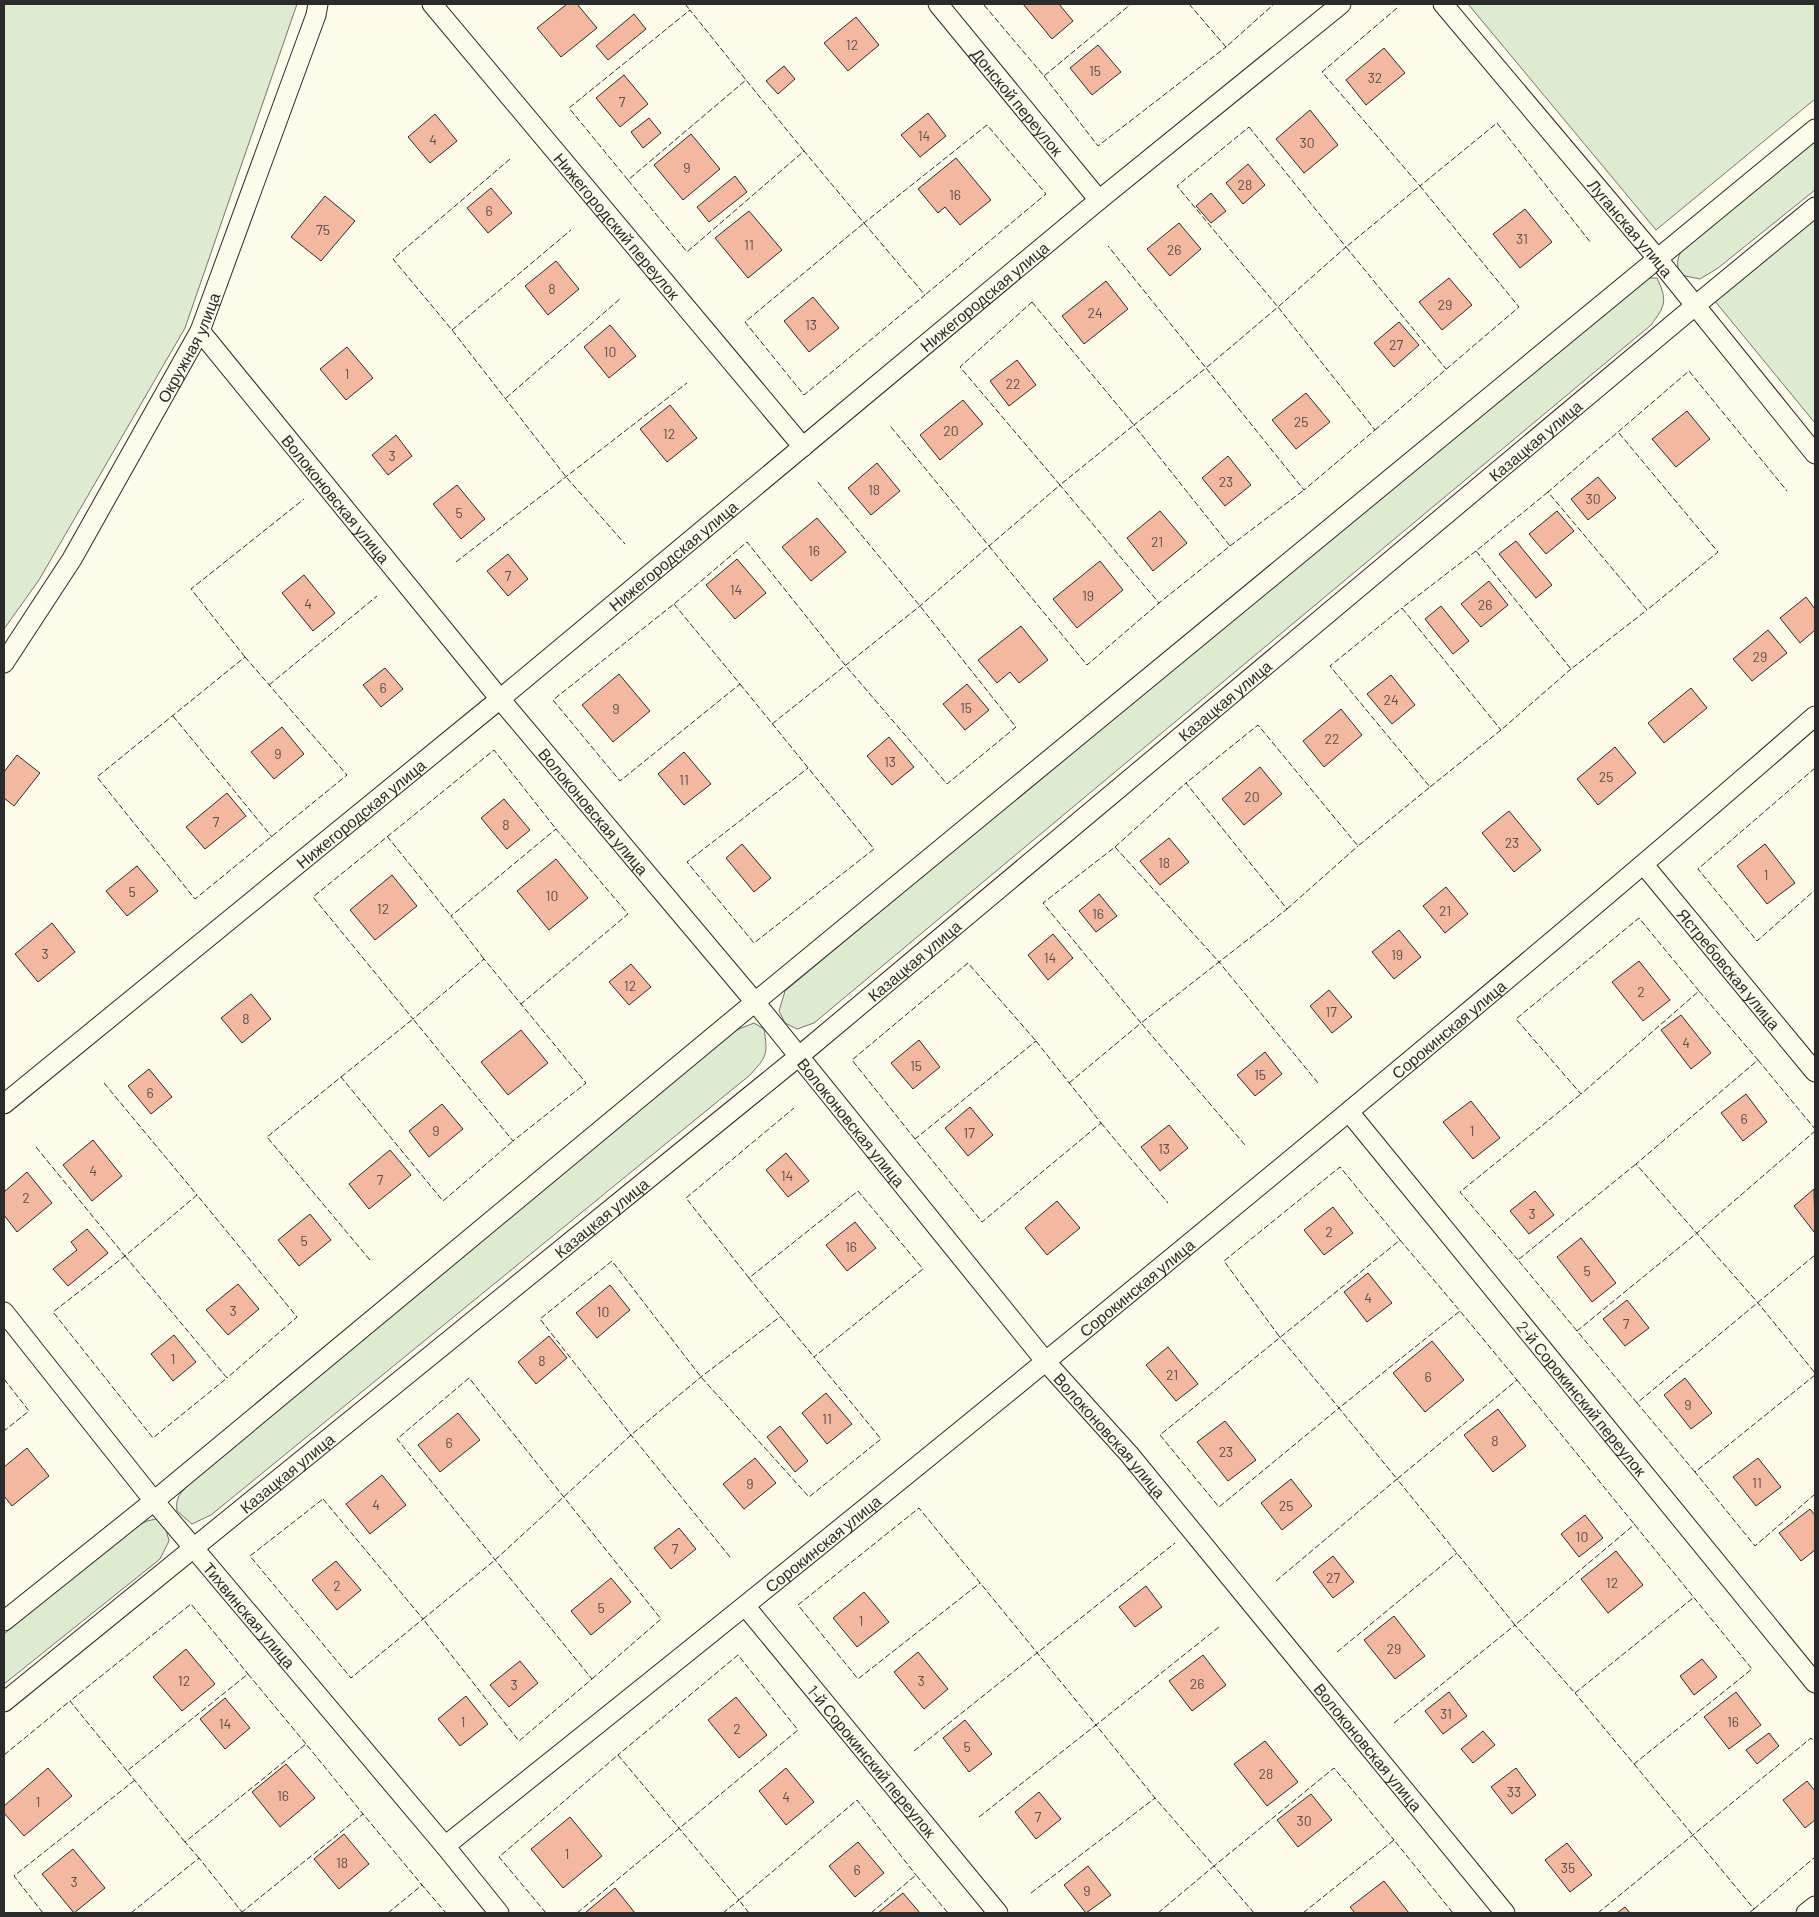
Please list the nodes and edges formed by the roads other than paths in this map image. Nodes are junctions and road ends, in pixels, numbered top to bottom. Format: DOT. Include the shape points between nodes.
graph roads {
  1 [pos="318,4"];
  2 [pos="432,4"];
  3 [pos="938,4"];
  4 [pos="1341,4"];
  5 [pos="1443,4"];
  6 [pos="1815,129"];
  7 [pos="1099,200"];
  8 [pos="1815,207"];
  9 [pos="1657,258"];
  10 [pos="1696,305"];
  11 [pos="200,331"];
  12 [pos="803,447"];
  13 [pos="1815,454"];
  14 [pos="4,663"];
  15 [pos="500,699"];
  16 [pos="1815,716"];
  17 [pos="1644,865"];
  18 [pos="756,1002"];
  19 [pos="798,1057"];
  20 [pos="1815,1072"];
  21 [pos="4,1104"];
  22 [pos="1349,1112"];
  23 [pos="4,1312"];
  24 [pos="1046,1362"];
  25 [pos="154,1501"];
  26 [pos="193,1548"];
  27 [pos="746,1607"];
  28 [pos="4,1621"];
  29 [pos="1815,1683"];
  30 [pos="4,1702"];
  31 [pos="446,1846"];
  32 [pos="1815,1906"];
  33 [pos="499,1913"];
  34 [pos="998,1913"];
  35 [pos="1505,1913"];
  36 [pos="1806,1913"];
  1 -- 11 [label="street, Окружная улица"];
  2 -- 12 [label="street, Нижегородский переулок"];
  3 -- 7 [label="street, Донской переулок"];
  4 -- 7 [label="street, Нижегородская улица"];
  5 -- 9 [label="street, Луганская улица"];
  6 -- 9 [label="street"];
  7 -- 12 [label="street, Нижегородская улица"];
  8 -- 10 [label="street, Казацкая улица"];
  9 -- 10 [label="street, Луганская улица"];
  9 -- 18 [label="street"];
  10 -- 13 [label="street, Луганская улица"];
  10 -- 19 [label="street, Казацкая улица"];
  11 -- 14 [label="street, Окружная улица" via="72,558"];
  11 -- 15 [label="street, Волоконовская улица"];
  12 -- 15 [label="street, Нижегородская улица"];
  15 -- 18 [label="street, Волоконовская улица"];
  15 -- 21 [label="street, Нижегородская улица"];
  16 -- 17 [label="street, Сорокинская улица"];
  17 -- 20 [label="street, Ястребовская улица"];
  17 -- 22 [label="street, Сорокинская улица"];
  18 -- 19 [label="street, Волоконовская улица"];
  18 -- 25 [label="street"];
  19 -- 24 [label="street, Волоконовская улица"];
  19 -- 26 [label="street, Казацкая улица"];
  22 -- 24 [label="street, Сорокинская улица"];
  22 -- 29 [label="street, 2-й Сорокинский переулок"];
  23 -- 25 [label="street, Тихвинская улица"];
  24 -- 27 [label="street, Сорокинская улица"];
  24 -- 35 [label="street, Волоконовская улица" via="1129,1454"];
  25 -- 26 [label="street, Тихвинская улица"];
  25 -- 28 [label="street"];
  26 -- 30 [label="street, Казацкая улица"];
  26 -- 31 [label="street, Тихвинская улица"];
  27 -- 31 [label="street, Сорокинская улица"];
  27 -- 34 [label="street, 1-й Сорокинский переулок"];
  31 -- 33 [label="street, Тихвинская улица"];
  32 -- 36 [label="street"];
}
